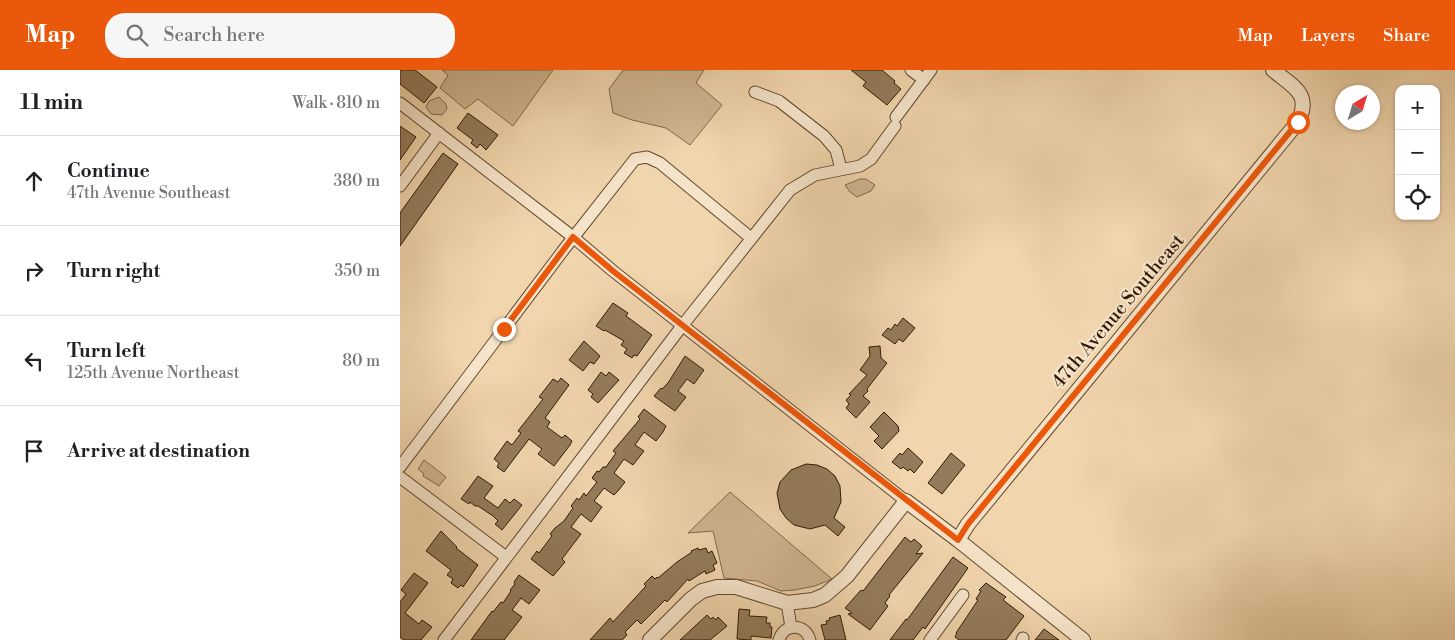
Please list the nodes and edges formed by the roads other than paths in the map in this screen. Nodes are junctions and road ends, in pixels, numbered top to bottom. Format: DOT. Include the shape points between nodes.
graph roads {
  1 [pos="911,70"];
  2 [pos="931,70"];
  3 [pos="1273,70"];
  4 [pos="924,80"];
  5 [pos="755,92"];
  6 [pos="400,103"];
  7 [pos="438,133"];
  8 [pos="841,169"];
  9 [pos="400,186"];
  10 [pos="573,237"];
  11 [pos="752,238"];
  12 [pos="682,326"];
  13 [pos="400,467"];
  14 [pos="400,477"];
  15 [pos="906,501"];
  16 [pos="958,540"];
  17 [pos="506,557"];
  18 [pos="963,595"];
  19 [pos="787,603"];
  20 [pos="791,627"];
  21 [pos="934,639"];
  22 [pos="444,640"];
  23 [pos="650,640"];
  24 [pos="779,640"];
  25 [pos="810,640"];
  26 [pos="1083,640"];
  1 -- 4 [label="street"];
  2 -- 4 [label="street"];
  3 -- 16 [label="street, 47th Avenue Southeast" via="1302,96 1304,105 1298,122 1044,430"];
  4 -- 8 [label="street" via="871,159 860,166"];
  5 -- 8 [label="street" via="779,101 824,136 836,150"];
  6 -- 7 [label="street"];
  7 -- 9 [label="street"];
  7 -- 10 [label="street"];
  8 -- 11 [label="street" via="815,175 790,190"];
  10 -- 11 [label="street" via="636,159 647,157 660,163"];
  10 -- 12 [label="street"];
  10 -- 13 [label="street"];
  11 -- 12 [label="street"];
  12 -- 15 [label="street"];
  12 -- 17 [label="street"];
  14 -- 17 [label="street"];
  15 -- 16 [label="street"];
  15 -- 19 [label="street" via="835,587 813,600"];
  16 -- 26 [label="street"];
  17 -- 22 [label="street"];
  18 -- 21 [label="street"];
  19 -- 20 [label="street"];
  19 -- 23 [label="street" via="736,587 702,591"];
  20 -- 24 [label="street" via="782,632"];
  20 -- 25 [label="street" via="801,628"];
}
